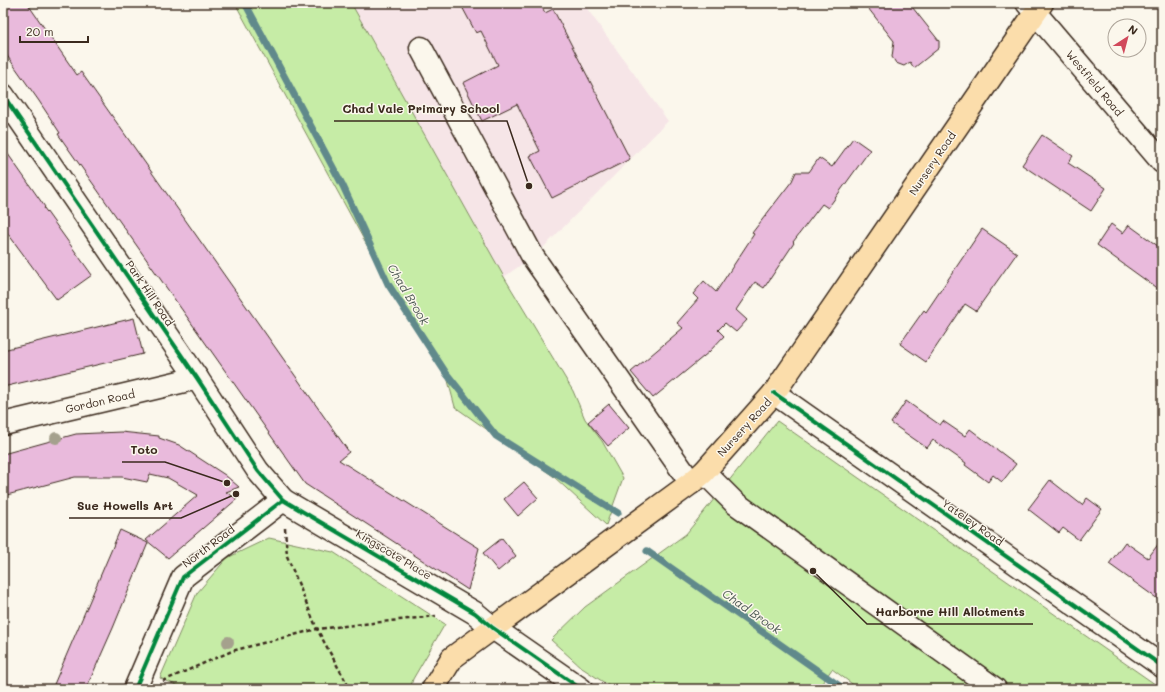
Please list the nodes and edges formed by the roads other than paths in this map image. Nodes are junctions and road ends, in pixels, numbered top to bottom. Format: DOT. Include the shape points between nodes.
graph roads {
  1 [pos="1035,6"];
  2 [pos="421,48"];
  3 [pos="3,95"];
  4 [pos="1162,162"];
  5 [pos="198,378"];
  6 [pos="774,394"];
  7 [pos="3,424"];
  8 [pos="698,477"];
  9 [pos="283,500"];
  10 [pos="493,628"];
  11 [pos="1162,666"];
  12 [pos="135,689"];
  13 [pos="433,689"];
  14 [pos="582,689"];
  15 [pos="995,689"];
  1 -- 4 [label="street, Westfield Road"];
  1 -- 6 [label="main road, Nursery Road"];
  2 -- 8 [label="street" via="533,257"];
  3 -- 5 [label="street, Park Hill Road"];
  5 -- 7 [label="street, Gordon Road"];
  5 -- 9 [label="street, Park Hill Road" via="258,471"];
  6 -- 8 [label="main road, Nursery Road"];
  6 -- 11 [label="street, Yateley Road"];
  8 -- 10 [label="main road, Nursery Road"];
  8 -- 15 [label="street"];
  9 -- 10 [label="street, Kingscote Place" via="475,613"];
  9 -- 12 [label="street, North Road" via="183,577"];
  10 -- 13 [label="main road, Nursery Road" via="452,658"];
  10 -- 14 [label="street, Kingscote Place"];
}
